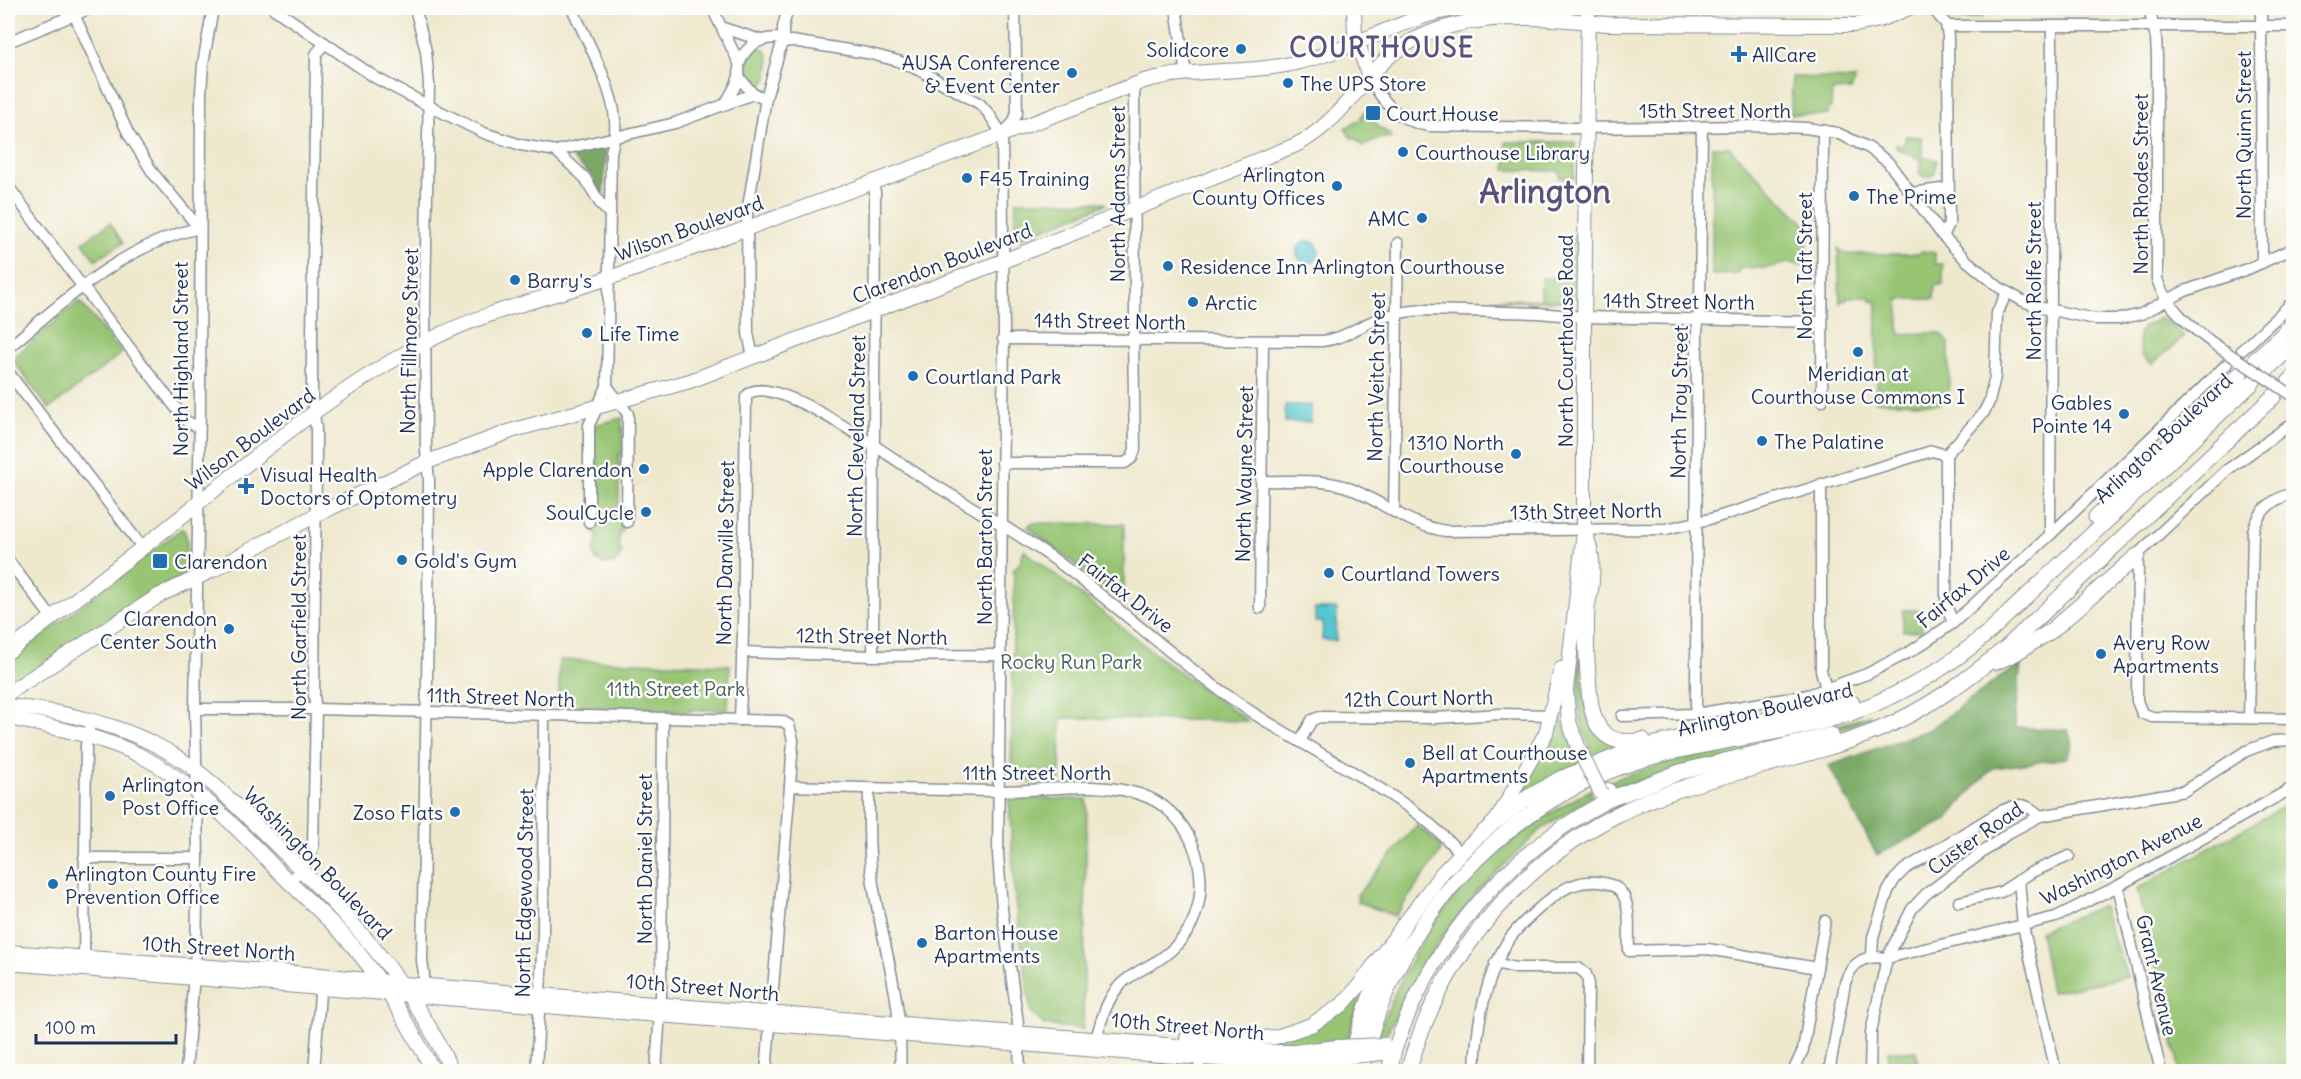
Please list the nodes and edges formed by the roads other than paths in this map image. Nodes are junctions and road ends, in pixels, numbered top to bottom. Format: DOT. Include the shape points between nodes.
graph roads {
  1 [pos="92,8"];
  2 [pos="213,8"];
  3 [pos="273,8"];
  4 [pos="414,8"];
  5 [pos="572,8"];
  6 [pos="712,8"];
  7 [pos="788,8"];
  8 [pos="1015,8"];
  9 [pos="1176,8"];
  10 [pos="1354,8"];
  11 [pos="1463,8"];
  12 [pos="1909,8"];
  13 [pos="1932,8"];
  14 [pos="2261,8"];
  15 [pos="2152,10"];
  16 [pos="74,14"];
  17 [pos="1479,14"];
  18 [pos="1588,14"];
  19 [pos="1874,14"];
  20 [pos="2261,25"];
  21 [pos="2052,26"];
  22 [pos="2154,26"];
  23 [pos="2294,26"];
  24 [pos="1947,27"];
  25 [pos="723,28"];
  26 [pos="761,40"];
  27 [pos="779,40"];
  28 [pos="8,42"];
  29 [pos="325,43"];
  30 [pos="1358,43"];
  31 [pos="739,63"];
  32 [pos="1186,74"];
  33 [pos="739,77"];
  34 [pos="1369,77"];
  35 [pos="1134,85"];
  36 [pos="753,94"];
  37 [pos="766,98"];
  38 [pos="726,103"];
  39 [pos="429,106"];
  40 [pos="1702,127"];
  41 [pos="1586,128"];
  42 [pos="1823,130"];
  43 [pos="1002,134"];
  44 [pos="615,138"];
  45 [pos="556,151"];
  46 [pos="872,182"];
  47 [pos="8,186"];
  48 [pos="1948,188"];
  49 [pos="1912,193"];
  50 [pos="1135,208"];
  51 [pos="610,214"];
  52 [pos="748,227"];
  53 [pos="199,228"];
  54 [pos="1943,236"];
  55 [pos="1398,243"];
  56 [pos="2294,248"];
  57 [pos="1003,261"];
  58 [pos="2262,263"];
  59 [pos="609,278"];
  60 [pos="82,286"];
  61 [pos="2007,293"];
  62 [pos="2168,300"];
  63 [pos="2294,301"];
  64 [pos="875,310"];
  65 [pos="2052,310"];
  66 [pos="1395,314"];
  67 [pos="1584,317"];
  68 [pos="1698,320"];
  69 [pos="1821,322"];
  70 [pos="2294,324"];
  71 [pos="1003,339"];
  72 [pos="1132,339"];
  73 [pos="426,342"];
  74 [pos="1263,342"];
  75 [pos="2294,344"];
  76 [pos="8,348"];
  77 [pos="2242,350"];
  78 [pos="753,357"];
  79 [pos="2227,364"];
  80 [pos="8,372"];
  81 [pos="2247,378"];
  82 [pos="607,386"];
  83 [pos="2292,388"];
  84 [pos="753,390"];
  85 [pos="2274,396"];
  86 [pos="619,401"];
  87 [pos="1822,401"];
  88 [pos="597,408"];
  89 [pos="314,414"];
  90 [pos="2294,422"];
  91 [pos="198,427"];
  92 [pos="874,443"];
  93 [pos="1946,455"];
  94 [pos="427,462"];
  95 [pos="1002,463"];
  96 [pos="1261,482"];
  97 [pos="1821,484"];
  98 [pos="2294,493"];
  99 [pos="197,503"];
  100 [pos="1394,512"];
  101 [pos="316,515"];
  102 [pos="589,522"];
  103 [pos="627,522"];
  104 [pos="1696,522"];
  105 [pos="1002,525"];
  106 [pos="1584,531"];
  107 [pos="2050,535"];
  108 [pos="142,547"];
  109 [pos="2138,556"];
  110 [pos="8,560"];
  111 [pos="2121,571"];
  112 [pos="196,579"];
  113 [pos="2138,582"];
  114 [pos="1583,604"];
  115 [pos="1260,608"];
  116 [pos="52,618"];
  117 [pos="1953,623"];
  118 [pos="8,652"];
  119 [pos="742,652"];
  120 [pos="1001,655"];
  121 [pos="873,656"];
  122 [pos="1980,670"];
  123 [pos="1826,689"];
  124 [pos="8,693"];
  125 [pos="1891,697"];
  126 [pos="8,706"];
  127 [pos="195,709"];
  128 [pos="316,710"];
  129 [pos="426,713"];
  130 [pos="1696,714"];
  131 [pos="1551,715"];
  132 [pos="544,716"];
  133 [pos="1622,716"];
  134 [pos="8,718"];
  135 [pos="2249,718"];
  136 [pos="663,719"];
  137 [pos="2294,719"];
  138 [pos="740,720"];
  139 [pos="92,721"];
  140 [pos="1895,722"];
  141 [pos="1702,733"];
  142 [pos="88,736"];
  143 [pos="2294,740"];
  144 [pos="1300,741"];
  145 [pos="195,768"];
  146 [pos="790,786"];
  147 [pos="2294,787"];
  148 [pos="869,788"];
  149 [pos="196,791"];
  150 [pos="998,791"];
  151 [pos="1607,796"];
  152 [pos="2040,816"];
  153 [pos="1496,821"];
  154 [pos="1461,853"];
  155 [pos="2069,856"];
  156 [pos="84,858"];
  157 [pos="198,858"];
  158 [pos="301,869"];
  159 [pos="2019,880"];
  160 [pos="290,882"];
  161 [pos="2118,886"];
  162 [pos="1959,902"];
  163 [pos="1825,921"];
  164 [pos="1404,924"];
  165 [pos="2023,926"];
  166 [pos="8,952"];
  167 [pos="1872,956"];
  168 [pos="1887,958"];
  169 [pos="8,963"];
  170 [pos="1495,963"];
  171 [pos="84,964"];
  172 [pos="1817,968"];
  173 [pos="196,972"];
  174 [pos="321,982"];
  175 [pos="381,982"];
  176 [pos="402,984"];
  177 [pos="423,984"];
  178 [pos="390,994"];
  179 [pos="411,996"];
  180 [pos="541,999"];
  181 [pos="661,1009"];
  182 [pos="770,1017"];
  183 [pos="901,1028"];
  184 [pos="1020,1038"];
  185 [pos="1097,1042"];
  186 [pos="1389,1050"];
  187 [pos="1336,1053"];
  188 [pos="1199,1059"];
  189 [pos="1261,1062"];
  190 [pos="186,1071"];
  191 [pos="314,1071"];
  192 [pos="434,1071"];
  193 [pos="452,1071"];
  194 [pos="536,1071"];
  195 [pos="656,1071"];
  196 [pos="766,1071"];
  197 [pos="900,1071"];
  198 [pos="1020,1071"];
  199 [pos="1282,1071"];
  200 [pos="1350,1071"];
  201 [pos="1361,1071"];
  202 [pos="1389,1071"];
  203 [pos="1408,1071"];
  204 [pos="1475,1071"];
  205 [pos="1587,1071"];
  206 [pos="1794,1071"];
  207 [pos="1829,1071"];
  208 [pos="1870,1071"];
  209 [pos="2056,1071"];
  210 [pos="2161,1071"];
  1 -- 16 [label="street"];
  2 -- 53 [label="street, North Highland Street" via="201,92"];
  3 -- 29 [label="street"];
  4 -- 39 [label="street, North Fillmore Street" via="426,51"];
  5 -- 44 [label="street" via="606,84 616,119"];
  6 -- 25 [label="street"];
  7 -- 27 [label="street"];
  8 -- 43 [label="street" via="1017,113"];
  9 -- 32 [label="street"];
  10 -- 30 [label="main road"];
  11 -- 30 [label="main road, Wilson Boulevard" via="1422,16"];
  12 -- 19 [label="main road, Clarendon Boulevard"];
  13 -- 24 [label="street"];
  14 -- 20 [label="street, North Quinn Street"];
  15 -- 22 [label="street, North Rhodes Street"];
  16 -- 28 [label="street"];
  16 -- 53 [label="street" via="128,133 153,172"];
  17 -- 18 [label="main road, Clarendon Boulevard" via="1535,19"];
  17 -- 34 [label="main road, Clarendon Boulevard" via="1411,42"];
  18 -- 19 [label="main road, Clarendon Boulevard" via="1606,24 1856,25"];
  18 -- 41 [label="main road, North Courthouse Road"];
  20 -- 22 [label="street"];
  20 -- 23 [label="street"];
  20 -- 58 [label="street, North Quinn Street"];
  21 -- 22 [label="street"];
  21 -- 24 [label="street"];
  21 -- 65 [label="street, North Rolfe Street"];
  22 -- 62 [label="street, North Rhodes Street" via="2156,270"];
  24 -- 48 [label="street"];
  25 -- 26 [label="street"];
  25 -- 31 [label="street"];
  26 -- 27 [label="street"];
  26 -- 31 [label="street" via="749,48"];
  27 -- 37 [label="street"];
  27 -- 43 [label="street" via="898,61 980,104"];
  29 -- 39 [label="street" via="376,78"];
  29 -- 89 [label="street, North Garfield Street" via="316,54"];
  30 -- 32 [label="main road, Wilson Boulevard" via="1287,65"];
  30 -- 34 [label="main road"];
  31 -- 33 [label="street"];
  32 -- 35 [label="main road, Wilson Boulevard"];
  33 -- 36 [label="street"];
  33 -- 38 [label="street"];
  34 -- 41 [label="street, 15th Street North" via="1403,119 1420,124"];
  34 -- 50 [label="main road, Clarendon Boulevard" via="1326,126 1308,138"];
  35 -- 43 [label="main road, Wilson Boulevard"];
  35 -- 50 [label="street, North Adams Street"];
  36 -- 37 [label="street"];
  36 -- 38 [label="street"];
  37 -- 52 [label="street"];
  38 -- 44 [label="street" via="704,114"];
  39 -- 45 [label="street" via="484,133"];
  39 -- 73 [label="street, North Fillmore Street"];
  40 -- 41 [label="street, 15th Street North"];
  40 -- 42 [label="street, 15th Street North"];
  40 -- 68 [label="street, North Troy Street"];
  41 -- 67 [label="main road, North Courthouse Road"];
  42 -- 49 [label="street, 15th Street North" via="1844,135 1877,153"];
  42 -- 69 [label="street, North Taft Street"];
  43 -- 46 [label="main road, Wilson Boulevard"];
  43 -- 57 [label="street, North Barton Street"];
  44 -- 45 [label="street"];
  44 -- 51 [label="street" via="611,152"];
  45 -- 51 [label="street" via="585,178"];
  46 -- 52 [label="main road, Wilson Boulevard"];
  46 -- 64 [label="street, North Cleveland Street"];
  47 -- 60 [label="street"];
  48 -- 49 [label="street"];
  48 -- 54 [label="street" via="1949,224"];
  49 -- 54 [label="street, 15th Street North"];
  50 -- 57 [label="main road, Clarendon Boulevard"];
  50 -- 72 [label="street, North Adams Street"];
  51 -- 59 [label="street"];
  52 -- 59 [label="main road, Wilson Boulevard"];
  52 -- 78 [label="street" via="748,333"];
  53 -- 60 [label="street" via="154,243"];
  53 -- 91 [label="street, North Highland Street"];
  54 -- 61 [label="street"];
  55 -- 66 [label="street, North Veitch Street"];
  56 -- 58 [label="street"];
  57 -- 64 [label="main road, Clarendon Boulevard"];
  57 -- 71 [label="street, North Barton Street"];
  58 -- 62 [label="street"];
  59 -- 73 [label="main road, Wilson Boulevard" via="490,315"];
  59 -- 82 [label="street"];
  60 -- 76 [label="street"];
  60 -- 91 [label="street" via="186,421"];
  61 -- 65 [label="street"];
  61 -- 93 [label="street" via="1997,313 1995,377 1989,402"];
  62 -- 65 [label="street" via="2141,314 2120,319 2095,319"];
  62 -- 83 [label="street, North Rhodes Street, bridge" via="2214,344"];
  63 -- 77 [label="street"];
  64 -- 78 [label="main road, Clarendon Boulevard"];
  64 -- 92 [label="street, North Cleveland Street"];
  65 -- 107 [label="street, North Rolfe Street"];
  66 -- 67 [label="street, 14th Street North" via="1424,310"];
  66 -- 74 [label="street, 14th Street North" via="1332,340"];
  66 -- 100 [label="street, North Veitch Street"];
  67 -- 68 [label="street, 14th Street North"];
  67 -- 106 [label="main road, North Courthouse Road"];
  68 -- 69 [label="street, 14th Street North"];
  68 -- 104 [label="street, North Troy Street"];
  69 -- 87 [label="street, North Taft Street"];
  70 -- 75 [label="highway" via="2262,364"];
  71 -- 72 [label="street, 14th Street North"];
  71 -- 95 [label="street, North Barton Street"];
  72 -- 74 [label="street, 14th Street North"];
  72 -- 95 [label="street, North Adams Street" via="1132,458 1125,463"];
  73 -- 89 [label="main road, Wilson Boulevard"];
  73 -- 94 [label="street, North Fillmore Street"];
  74 -- 96 [label="street, North Wayne Street"];
  78 -- 86 [label="main road, Clarendon Boulevard" via="680,385"];
  79 -- 107 [label="street, Fairfax Drive"];
  80 -- 108 [label="street"];
  81 -- 125 [label="highway, Arlington Boulevard" via="2094,519 2053,572 1964,652"];
  82 -- 86 [label="street"];
  82 -- 88 [label="street"];
  84 -- 92 [label="street, Fairfax Drive" via="770,391 804,405"];
  84 -- 119 [label="street, North Danville Street" via="746,397"];
  85 -- 122 [label="highway"];
  86 -- 88 [label="main road, Clarendon Boulevard"];
  86 -- 103 [label="street" via="628,414"];
  88 -- 94 [label="main road, Clarendon Boulevard" via="514,430"];
  88 -- 102 [label="street" via="589,425"];
  89 -- 99 [label="main road, Wilson Boulevard"];
  89 -- 101 [label="street, North Garfield Street"];
  90 -- 109 [label="street" via="2227,470"];
  91 -- 99 [label="street, North Highland Street"];
  92 -- 105 [label="street, Fairfax Drive" via="921,477"];
  92 -- 121 [label="street, North Cleveland Street"];
  93 -- 97 [label="street, 13th Street North" via="1932,451"];
  93 -- 117 [label="street" via="1946,605"];
  94 -- 101 [label="main road, Clarendon Boulevard"];
  94 -- 129 [label="street, North Fillmore Street"];
  95 -- 105 [label="street, North Barton Street"];
  96 -- 100 [label="street, 13th Street North" via="1347,487"];
  96 -- 115 [label="street, North Wayne Street"];
  97 -- 104 [label="street, 13th Street North"];
  97 -- 123 [label="street" via="1821,670"];
  98 -- 135 [label="street" via="2268,505 2252,535"];
  99 -- 108 [label="main road, Wilson Boulevard"];
  99 -- 112 [label="street, North Highland Street"];
  100 -- 106 [label="street, 13th Street North" via="1419,525 1446,531"];
  101 -- 112 [label="main road, Clarendon Boulevard"];
  101 -- 128 [label="street, North Garfield Street"];
  104 -- 106 [label="street, 13th Street North" via="1657,530"];
  104 -- 130 [label="street, North Troy Street"];
  105 -- 120 [label="street, North Barton Street"];
  105 -- 144 [label="street, Fairfax Drive" via="1054,560 1246,709"];
  106 -- 114 [label="main road, North Courthouse Road" via="1591,546 1592,574"];
  107 -- 117 [label="street, Fairfax Drive"];
  108 -- 116 [label="main road, Wilson Boulevard"];
  109 -- 111 [label="highway"];
  109 -- 113 [label="street"];
  110 -- 116 [label="street"];
  111 -- 113 [label="street"];
  111 -- 122 [label="highway" via="2051,631"];
  112 -- 124 [label="main road, Clarendon Boulevard" via="160,595"];
  112 -- 127 [label="street, North Highland Street"];
  113 -- 135 [label="street" via="2139,710 2156,718"];
  114 -- 131 [label="main road" via="1568,634"];
  114 -- 141 [label="highway" via="1589,704 1602,731 1625,742"];
  114 -- 151 [label="main road, North Courthouse Road, bridge" via="1567,672 1567,706 1571,729"];
  116 -- 118 [label="main road, Wilson Boulevard"];
  117 -- 123 [label="street, Fairfax Drive" via="1882,667"];
  119 -- 121 [label="street, 12th Street North"];
  119 -- 138 [label="street, North Danville Street"];
  120 -- 121 [label="street, 12th Street North"];
  120 -- 150 [label="street, North Barton Street"];
  122 -- 140 [label="highway" via="1932,703"];
  123 -- 130 [label="street, Fairfax Drive"];
  125 -- 141 [label="highway"];
  125 -- 201 [label="highway, Arlington Boulevard" via="1828,720 1638,761 1573,789 1529,816 1468,868 1419,930 1386,990"];
  126 -- 139 [label="main road, Washington Boulevard"];
  127 -- 128 [label="street, 11th Street North"];
  127 -- 145 [label="street, North Highland Street"];
  128 -- 129 [label="street, 11th Street North"];
  128 -- 158 [label="street, North Garfield Street" via="313,847"];
  129 -- 132 [label="street, 11th Street North"];
  129 -- 177 [label="street, North Fillmore Street"];
  130 -- 133 [label="street, Fairfax Drive"];
  131 -- 144 [label="street, 12th Court North" via="1320,717 1312,720"];
  131 -- 153 [label="main road" via="1542,742"];
  132 -- 136 [label="street, 11th Street North"];
  132 -- 180 [label="street, North Edgewood Street"];
  134 -- 142 [label="main road, Washington Boulevard"];
  135 -- 137 [label="street"];
  136 -- 138 [label="street, 11th Street North"];
  136 -- 181 [label="street, North Daniel Street"];
  138 -- 146 [label="street, 11th Street North" via="782,721 789,725 793,740"];
  139 -- 142 [label="street"];
  139 -- 145 [label="main road, Washington Boulevard" via="146,740"];
  140 -- 151 [label="highway" via="1680,772"];
  140 -- 203 [label="highway" via="1847,741 1650,800 1562,849 1510,893 1462,952 1433,1004"];
  141 -- 153 [label="highway" via="1635,749 1560,779"];
  142 -- 149 [label="main road, Washington Boulevard" via="142,757"];
  142 -- 156 [label="street"];
  143 -- 152 [label="street, Custer Road" via="2273,741 2246,751 2184,791"];
  144 -- 154 [label="street, Fairfax Drive" via="1412,810"];
  145 -- 149 [label="street, North Highland Street"];
  145 -- 158 [label="main road, Washington Boulevard"];
  146 -- 148 [label="street, 11th Street North"];
  146 -- 182 [label="street"];
  147 -- 161 [label="street, Washington Avenue"];
  148 -- 150 [label="street, 11th Street North"];
  148 -- 183 [label="street" via="870,862"];
  149 -- 157 [label="street, North Highland Street"];
  149 -- 160 [label="main road, Washington Boulevard"];
  150 -- 184 [label="street, North Barton Street" via="999,879"];
  150 -- 185 [label="street, 11th Street North" via="1091,787 1140,794 1170,813 1187,831 1195,850 1200,898 1190,928 1166,956 1131,975 1108,1000"];
  151 -- 186 [label="main road" via="1540,843 1471,910 1420,988"];
  152 -- 167 [label="street" via="2017,804 1905,869 1888,891 1873,937"];
  152 -- 168 [label="street, Custer Road" via="2010,832 1917,901"];
  153 -- 154 [label="main road"];
  154 -- 164 [label="main road"];
  155 -- 159 [label="street"];
  156 -- 157 [label="street"];
  156 -- 171 [label="street"];
  157 -- 173 [label="street, North Highland Street"];
  158 -- 160 [label="street, North Garfield Street"];
  158 -- 176 [label="main road, Washington Boulevard" via="359,930"];
  159 -- 162 [label="street" via="2001,892"];
  159 -- 165 [label="street"];
  160 -- 175 [label="main road, Washington Boulevard" via="350,943"];
  161 -- 165 [label="street, Washington Avenue" via="2056,916"];
  161 -- 210 [label="street, Grant Avenue"];
  163 -- 172 [label="street"];
  164 -- 185 [label="main road" via="1346,1000 1302,1029 1258,1039"];
  164 -- 200 [label="highway" via="1366,1005"];
  165 -- 168 [label="street, Washington Avenue"];
  165 -- 209 [label="street"];
  166 -- 171 [label="main road, 10th Street North"];
  167 -- 168 [label="street"];
  167 -- 207 [label="street" via="1849,972"];
  168 -- 208 [label="street, Custer Road" via="1871,1032"];
  169 -- 171 [label="main road, 10th Street North"];
  170 -- 172 [label="street" via="1511,935 1559,893 1574,885 1602,883 1613,885 1624,898 1629,951 1708,949"];
  170 -- 204 [label="street" via="1480,1015"];
  170 -- 205 [label="street" via="1516,968 1578,968 1586,974"];
  171 -- 173 [label="main road, 10th Street North"];
  172 -- 206 [label="street" via="1803,1050"];
  173 -- 174 [label="main road, 10th Street North"];
  173 -- 190 [label="street, North Highland Street"];
  174 -- 175 [label="main road, 10th Street North"];
  174 -- 178 [label="main road, 10th Street North"];
  174 -- 191 [label="street"];
  175 -- 176 [label="main road, 10th Street North"];
  175 -- 178 [label="main road, Washington Boulevard"];
  176 -- 177 [label="main road, 10th Street North"];
  176 -- 179 [label="main road, Washington Boulevard"];
  177 -- 179 [label="street"];
  177 -- 180 [label="main road, 10th Street North"];
  178 -- 179 [label="main road, 10th Street North"];
  178 -- 192 [label="main road, Washington Boulevard"];
  179 -- 180 [label="main road, 10th Street North"];
  179 -- 193 [label="main road, Washington Boulevard"];
  180 -- 181 [label="main road, 10th Street North"];
  180 -- 194 [label="street, North Edgewood Street"];
  181 -- 182 [label="main road, 10th Street North"];
  181 -- 195 [label="street, North Daniel Street"];
  182 -- 183 [label="main road, 10th Street North"];
  182 -- 196 [label="street"];
  183 -- 184 [label="main road, 10th Street North"];
  183 -- 197 [label="street"];
  184 -- 185 [label="main road, 10th Street North"];
  184 -- 198 [label="street, North Barton Street"];
  185 -- 188 [label="main road, 10th Street North"];
  186 -- 187 [label="main road, 10th Street North, bridge"];
  186 -- 202 [label="highway"];
  187 -- 188 [label="main road, 10th Street North" via="1281,1052"];
  187 -- 189 [label="main road, 10th Street North"];
  188 -- 189 [label="main road, 10th Street North"];
  189 -- 199 [label="highway"];
}
